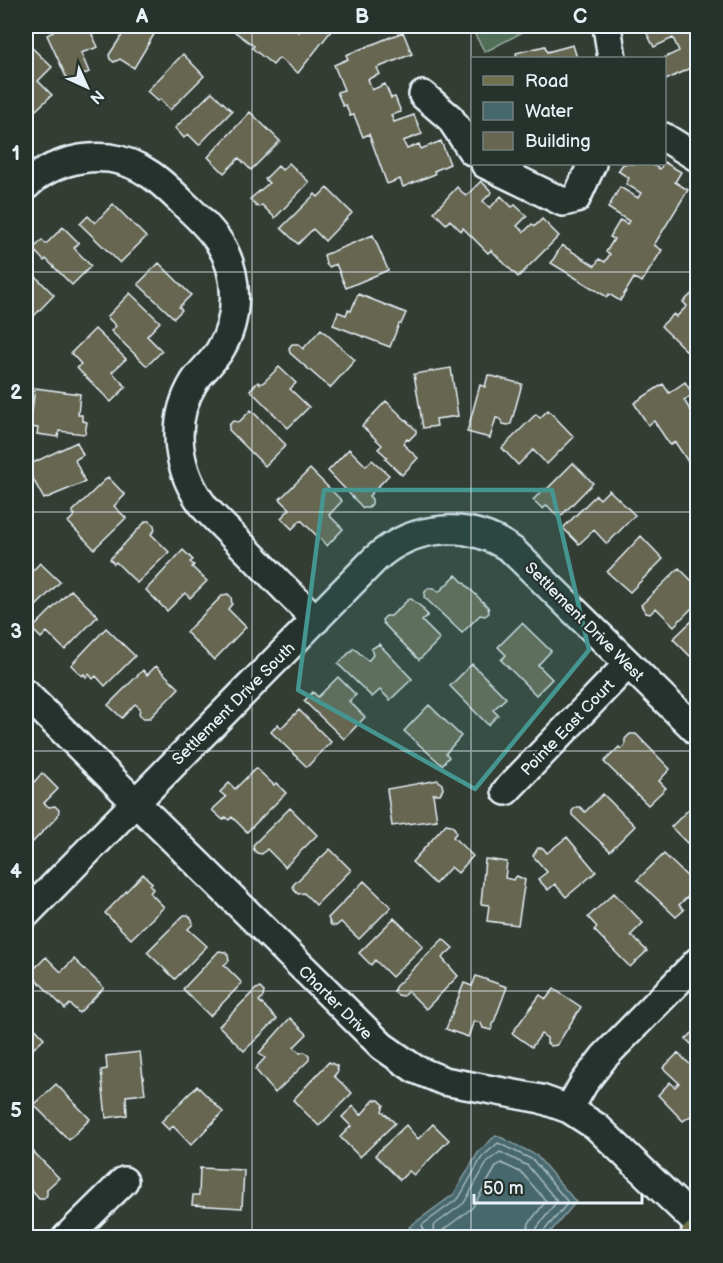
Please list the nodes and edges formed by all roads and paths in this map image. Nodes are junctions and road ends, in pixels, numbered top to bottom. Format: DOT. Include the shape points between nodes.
graph roads {
  1 [pos="607,26"];
  2 [pos="612,57"];
  3 [pos="423,95"];
  4 [pos="666,138"];
  5 [pos="471,150"];
  6 [pos="698,158"];
  7 [pos="592,165"];
  8 [pos="497,166"];
  9 [pos="26,186"];
  10 [pos="461,530"];
  11 [pos="316,620"];
  12 [pos="628,664"];
  13 [pos="26,694"];
  14 [pos="698,732"];
  15 [pos="506,791"];
  16 [pos="135,802"];
  17 [pos="26,914"];
  18 [pos="698,961"];
  19 [pos="569,1109"];
  20 [pos="124,1181"];
  21 [pos="698,1224"];
  22 [pos="66,1238"];
  1 -- 2 [label="street"];
  3 -- 5 [label="street" via="450,118"];
  4 -- 6 [label="street"];
  7 -- 8 [label="street" via="576,199 567,202"];
  9 -- 11 [label="street" via="74,160 115,159 162,182 205,224 224,250 232,274 233,316 220,350 194,382 182,411 180,453 189,483 206,509"];
  10 -- 11 [label="street, Settlement Drive South" via="419,533 389,548"];
  10 -- 12 [label="street, Settlement Drive West" via="491,538 517,554"];
  11 -- 16 [label="street, Settlement Drive South"];
  12 -- 14 [label="street, Settlement Drive West"];
  12 -- 15 [label="street, Pointe East Court"];
  13 -- 16 [label="street, Charter Drive"];
  16 -- 17 [label="street, Settlement Drive South"];
  16 -- 19 [label="street, Charter Drive" via="398,1059 444,1081 541,1099"];
  18 -- 19 [label="street" via="604,1056"];
  19 -- 21 [label="street, Charter Drive" via="597,1127"];
  20 -- 22 [label="street"];
}
